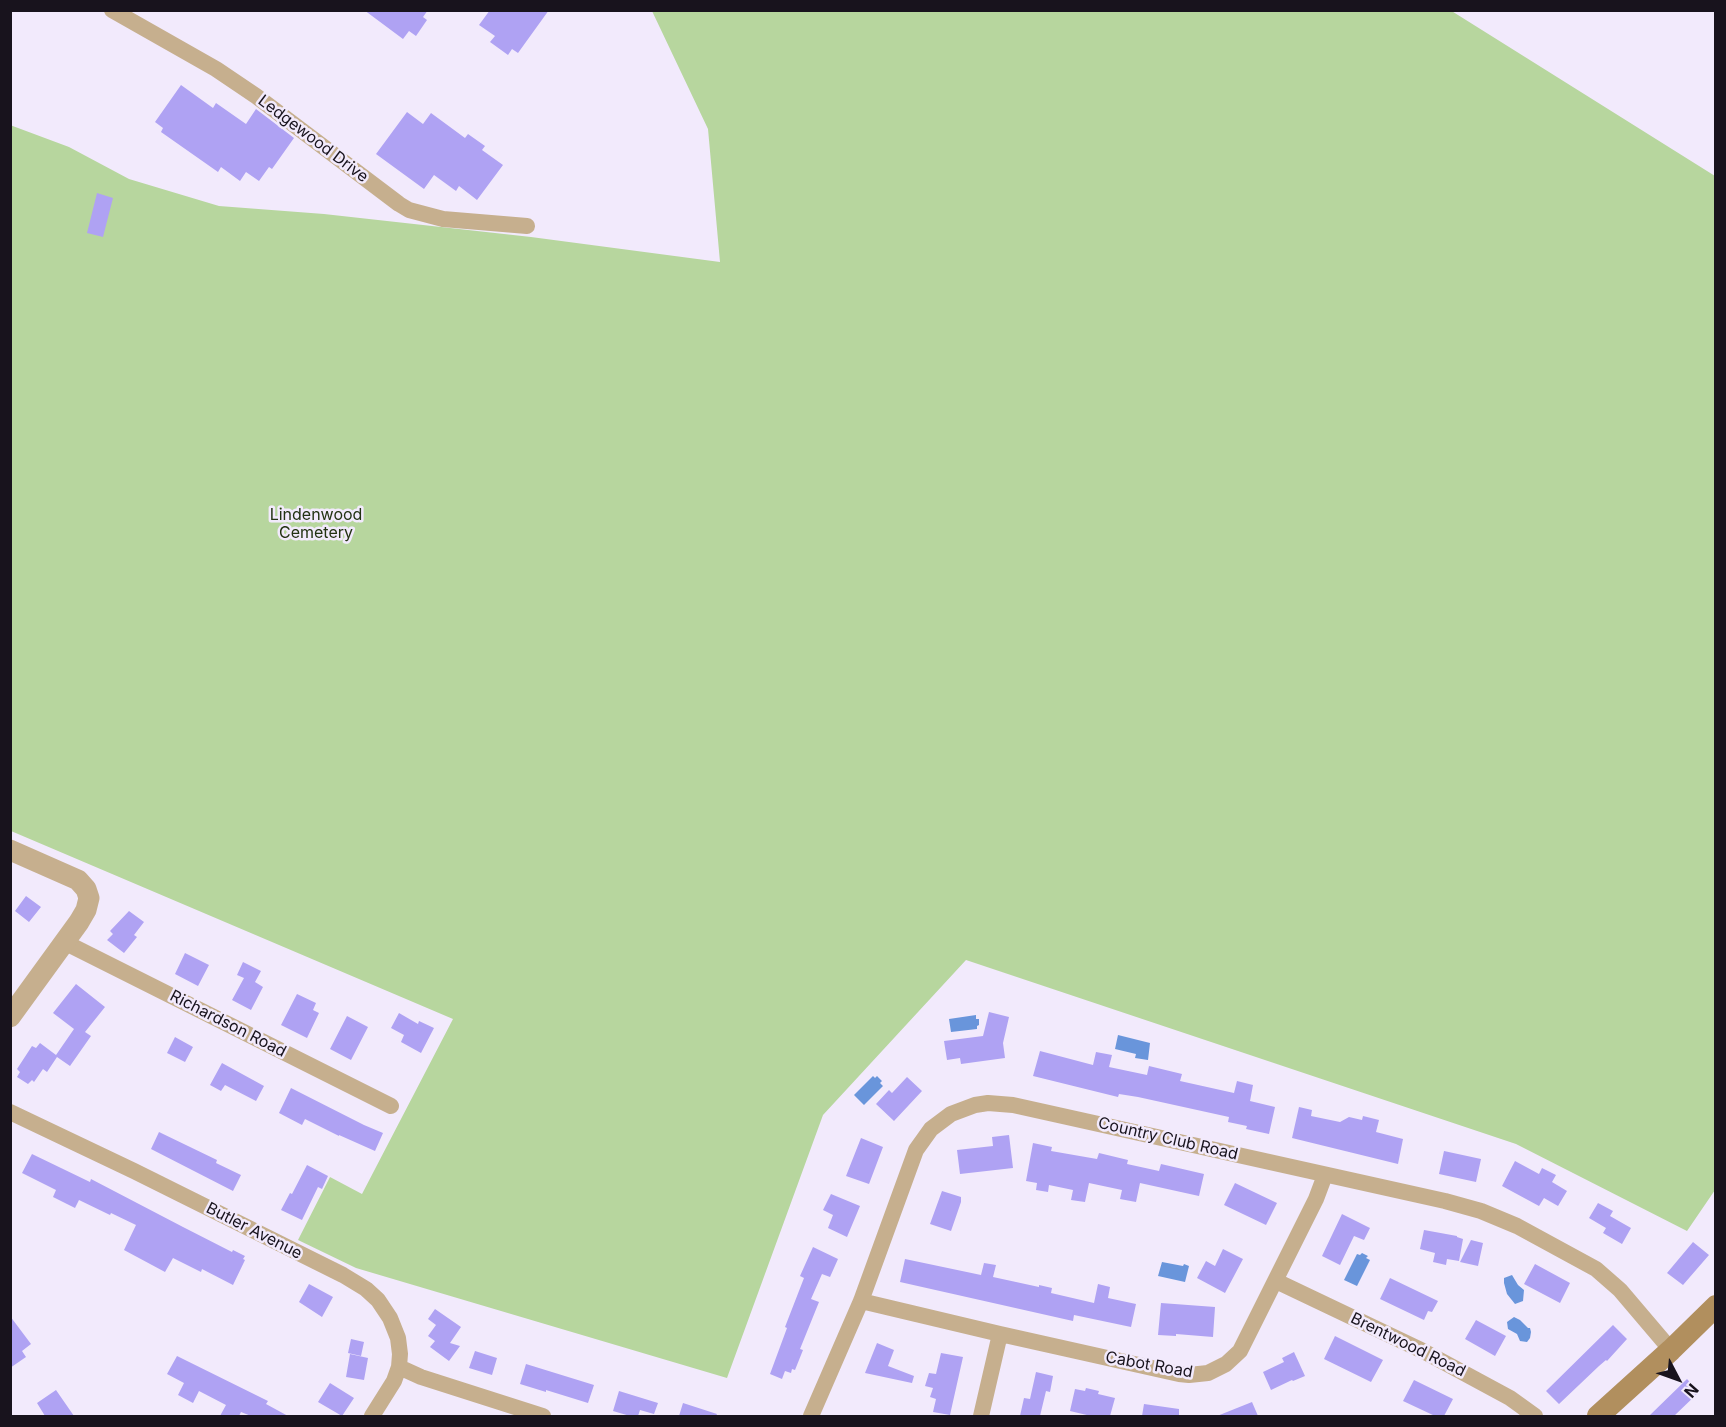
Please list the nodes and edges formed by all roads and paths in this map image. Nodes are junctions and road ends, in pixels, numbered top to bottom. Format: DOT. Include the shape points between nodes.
graph roads {
  1 [pos="112,10"];
  2 [pos="527,226"];
  3 [pos="10,849"];
  4 [pos="64,942"];
  5 [pos="10,1017"];
  6 [pos="391,1106"];
  7 [pos="10,1112"];
  8 [pos="1325,1174"];
  9 [pos="1276,1281"];
  10 [pos="861,1300"];
  11 [pos="1716,1306"];
  12 [pos="1000,1334"];
  13 [pos="1671,1350"];
  14 [pos="399,1367"];
  15 [pos="372,1416"];
  16 [pos="543,1416"];
  17 [pos="811,1416"];
  18 [pos="981,1416"];
  19 [pos="1535,1416"];
  20 [pos="1598,1416"];
  1 -- 2 [label="street, Ledgewood Drive" via="216,69 409,210 443,219"];
  3 -- 4 [label="street" via="69,874 86,889 86,910"];
  4 -- 5 [label="street"];
  4 -- 6 [label="street, Richardson Road"];
  7 -- 14 [label="street, Butler Avenue" via="366,1289 396,1330"];
  8 -- 9 [label="street, Cabot Road" via="1317,1199"];
  8 -- 10 [label="street, Country Club Road" via="1013,1105 975,1105 940,1121 922,1139"];
  8 -- 13 [label="street, Country Club Road" via="1472,1208 1537,1236 1606,1277"];
  9 -- 12 [label="street, Cabot Road" via="1240,1351 1208,1373 1179,1374"];
  9 -- 19 [label="street, Brentwood Road" via="1423,1351 1510,1398"];
  10 -- 12 [label="street, Cabot Road"];
  10 -- 17 [label="street, Country Club Road"];
  11 -- 13 [label="main road"];
  12 -- 18 [label="street"];
  13 -- 20 [label="main road"];
  14 -- 15 [label="street, Butler Avenue"];
  14 -- 16 [label="street"];
}
